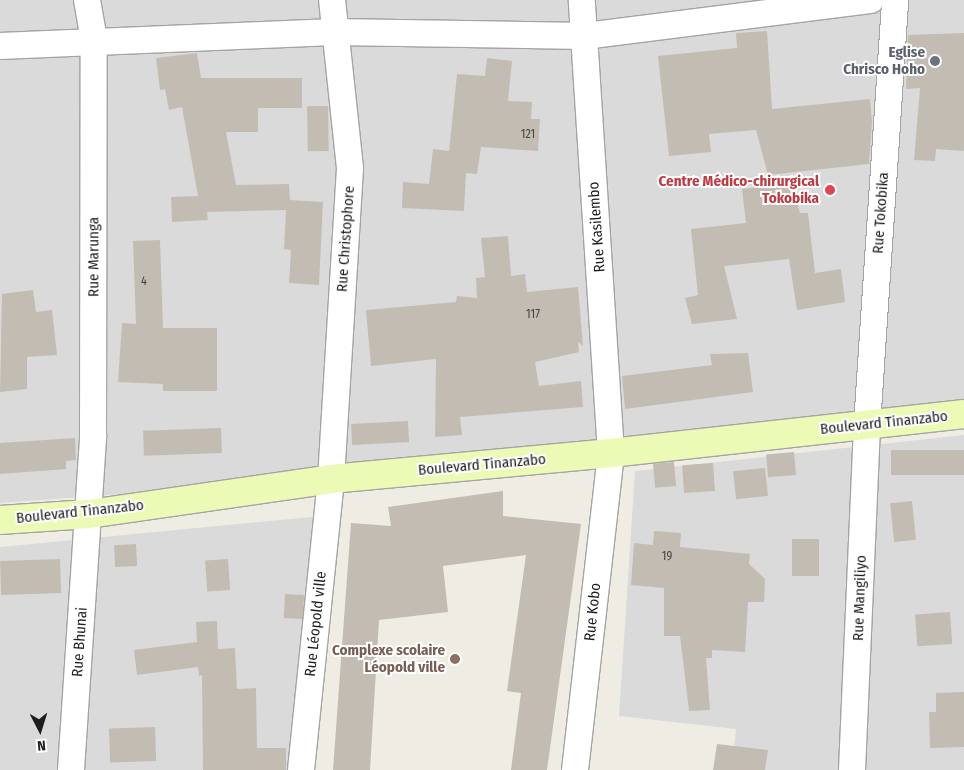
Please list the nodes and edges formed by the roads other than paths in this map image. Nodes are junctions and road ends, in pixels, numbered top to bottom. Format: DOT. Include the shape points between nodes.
graph roads {
  1 [pos="87,0"];
  2 [pos="332,0"];
  3 [pos="582,0"];
  4 [pos="871,0"];
  5 [pos="895,0"];
  6 [pos="334,32"];
  7 [pos="585,36"];
  8 [pos="94,40"];
  9 [pos="0,46"];
  10 [pos="964,414"];
  11 [pos="867,425"];
  12 [pos="611,453"];
  13 [pos="331,479"];
  14 [pos="89,514"];
  15 [pos="0,520"];
  16 [pos="71,770"];
  17 [pos="302,770"];
  18 [pos="575,770"];
  19 [pos="852,770"];
  1 -- 8 [label="street, Rue Marunga"];
  2 -- 6 [label="street, Rue Christophore"];
  3 -- 7 [label="street, Rue Kasilembo"];
  4 -- 7 [label="street"];
  5 -- 11 [label="street, Rue Tokobika"];
  6 -- 7 [label="street"];
  6 -- 8 [label="street"];
  6 -- 13 [label="street, Rue Christophore" via="350,168"];
  7 -- 12 [label="street, Rue Kasilembo"];
  8 -- 9 [label="street"];
  8 -- 14 [label="street, Rue Marunga" via="94,435"];
  10 -- 11 [label="street, Boulevard Tinanzabo"];
  11 -- 12 [label="street, Boulevard Tinanzabo"];
  11 -- 19 [label="street, Rue Mangiliyo"];
  12 -- 13 [label="street, Boulevard Tinanzabo"];
  12 -- 18 [label="street, Rue Kobo"];
  13 -- 14 [label="street, Boulevard Tinanzabo"];
  13 -- 17 [label="street, Rue Léopold ville"];
  14 -- 15 [label="street, Boulevard Tinanzabo"];
  14 -- 16 [label="street, Rue Bhunai"];
}
